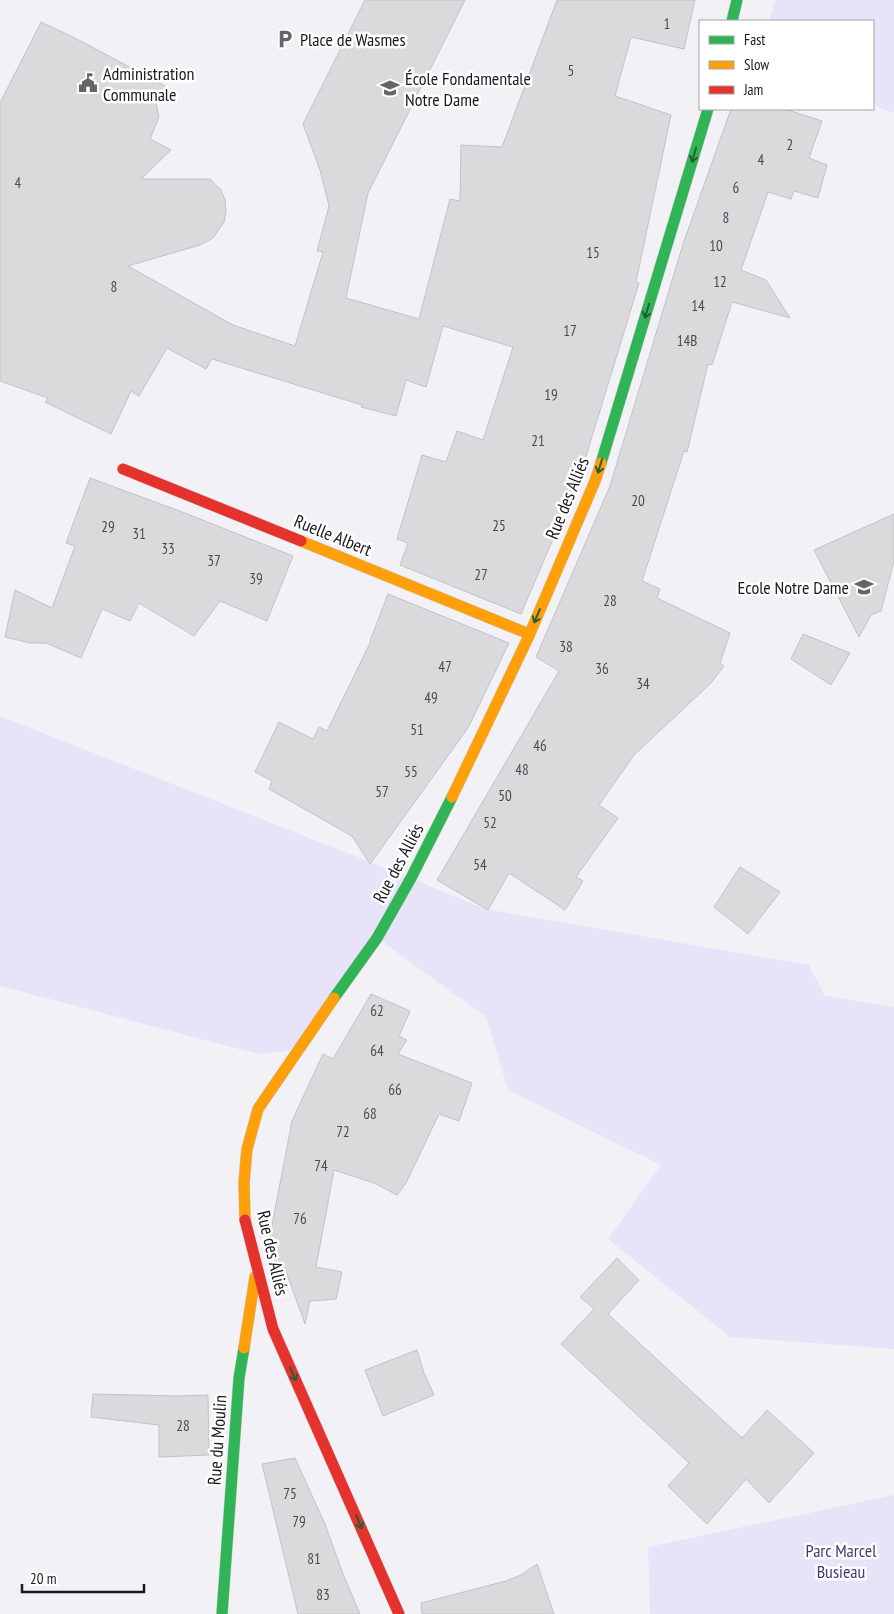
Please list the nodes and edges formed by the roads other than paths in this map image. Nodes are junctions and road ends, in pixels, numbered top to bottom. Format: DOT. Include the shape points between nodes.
graph roads {
  1 [pos="737,0"];
  2 [pos="732,20"];
  3 [pos="708,110"];
  4 [pos="124,469"];
  5 [pos="529,634"];
  6 [pos="256,1270"];
  7 [pos="222,1614"];
  8 [pos="399,1614"];
  1 -- 2 [label="street"];
  3 -- 5 [label="street, Rue des Alliés, one-way" via="595,482"];
  4 -- 5 [label="street, Ruelle Albert"];
  5 -- 6 [label="street, Rue des Alliés" via="411,878 376,938 258,1109 247,1149 244,1200 244,1218"];
  6 -- 7 [label="street, Rue du Moulin" via="239,1378"];
  6 -- 8 [label="street, Rue des Alliés, one-way" via="273,1329"];
}
